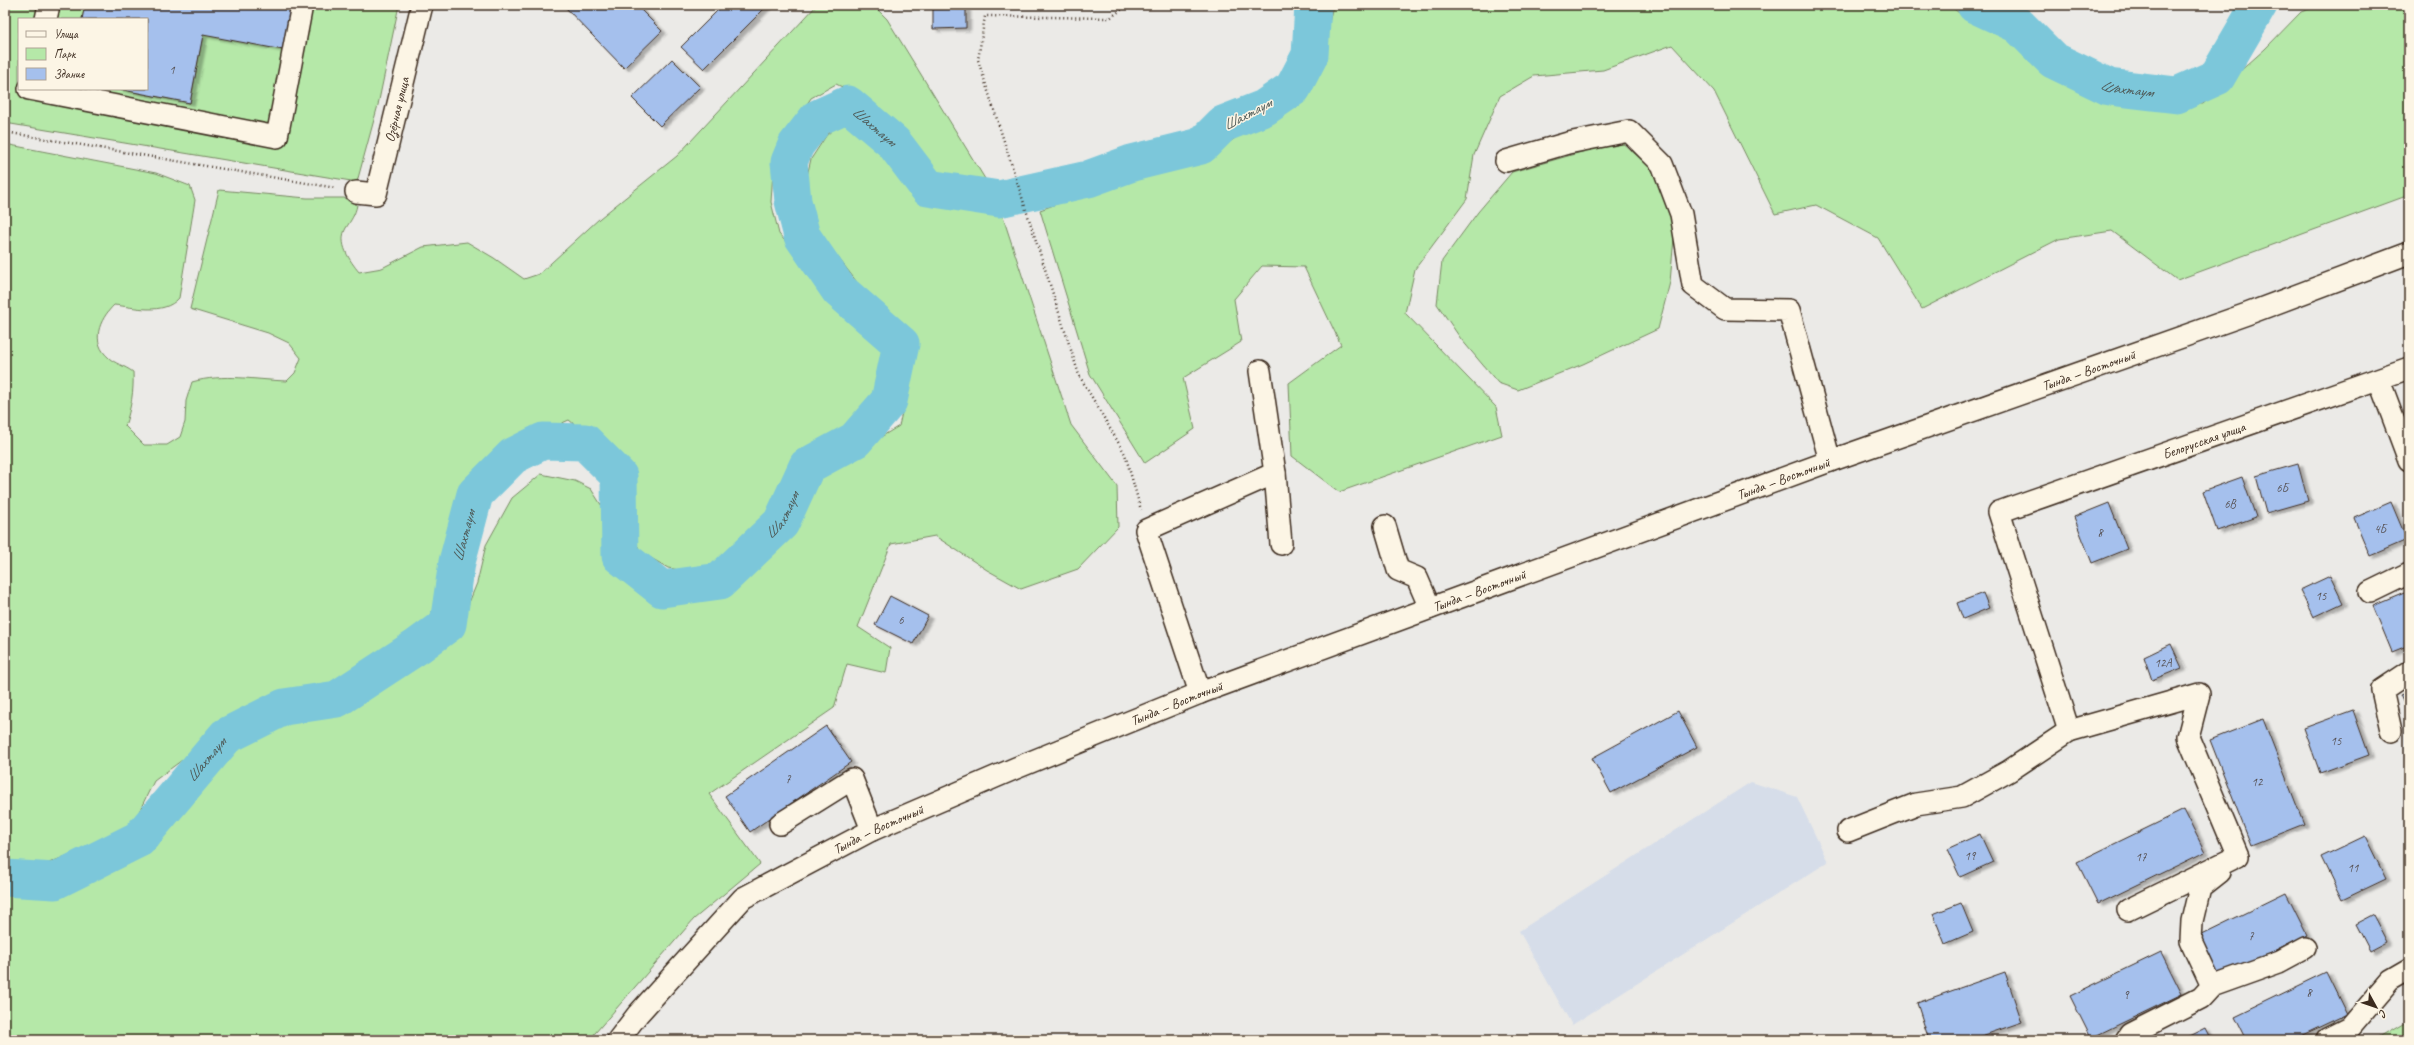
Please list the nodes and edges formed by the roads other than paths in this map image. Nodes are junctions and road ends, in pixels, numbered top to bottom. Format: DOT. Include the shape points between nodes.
graph roads {
  1 [pos="49,5"];
  2 [pos="302,5"];
  3 [pos="422,5"];
  4 [pos="46,18"];
  5 [pos="35,90"];
  6 [pos="1506,161"];
  7 [pos="356,192"];
  8 [pos="2409,253"];
  9 [pos="2409,368"];
  10 [pos="1260,371"];
  11 [pos="2380,380"];
  12 [pos="2409,460"];
  13 [pos="1830,461"];
  14 [pos="1275,473"];
  15 [pos="1385,526"];
  16 [pos="1281,544"];
  17 [pos="2409,573"];
  18 [pos="2370,592"];
  19 [pos="1430,608"];
  20 [pos="2409,672"];
  21 [pos="1200,693"];
  22 [pos="2069,731"];
  23 [pos="2391,731"];
  24 [pos="780,824"];
  25 [pos="872,830"];
  26 [pos="1848,831"];
  27 [pos="2238,856"];
  28 [pos="2128,910"];
  29 [pos="2305,948"];
  30 [pos="2409,970"];
  31 [pos="2212,986"];
  32 [pos="618,1040"];
  33 [pos="2126,1040"];
  34 [pos="2327,1040"];
  1 -- 4 [label="street"];
  2 -- 5 [label="street" via="277,137"];
  3 -- 7 [label="street, Озёрная улица" via="376,194"];
  6 -- 13 [label="street" via="1568,143 1629,131 1662,164 1682,214 1693,285 1725,309 1789,310"];
  8 -- 13 [label="street, Тында — Восточный" via="2240,316"];
  9 -- 11 [label="street, Белорусская улица"];
  10 -- 14 [label="street"];
  11 -- 12 [label="street"];
  11 -- 22 [label="street, Белорусская улица" via="1999,512"];
  13 -- 19 [label="street, Тында — Восточный"];
  14 -- 16 [label="street"];
  14 -- 21 [label="street" via="1146,530"];
  15 -- 19 [label="street" via="1398,570 1417,578"];
  17 -- 18 [label="street"];
  19 -- 21 [label="street, Тында — Восточный"];
  20 -- 23 [label="street" via="2382,690"];
  21 -- 25 [label="street, Тында — Восточный"];
  22 -- 26 [label="street" via="2016,767 1962,797 1916,804"];
  22 -- 27 [label="street" via="2199,694 2188,737"];
  24 -- 25 [label="street" via="852,779"];
  25 -- 32 [label="street, Тында — Восточный" via="744,898 638,1014"];
  27 -- 28 [label="street"];
  27 -- 31 [label="street" via="2200,887 2192,921 2191,941"];
  29 -- 31 [label="street" via="2279,962"];
  30 -- 34 [label="street" via="2390,981 2349,1029"];
  31 -- 33 [label="street" via="2201,998 2130,1034"];
}
